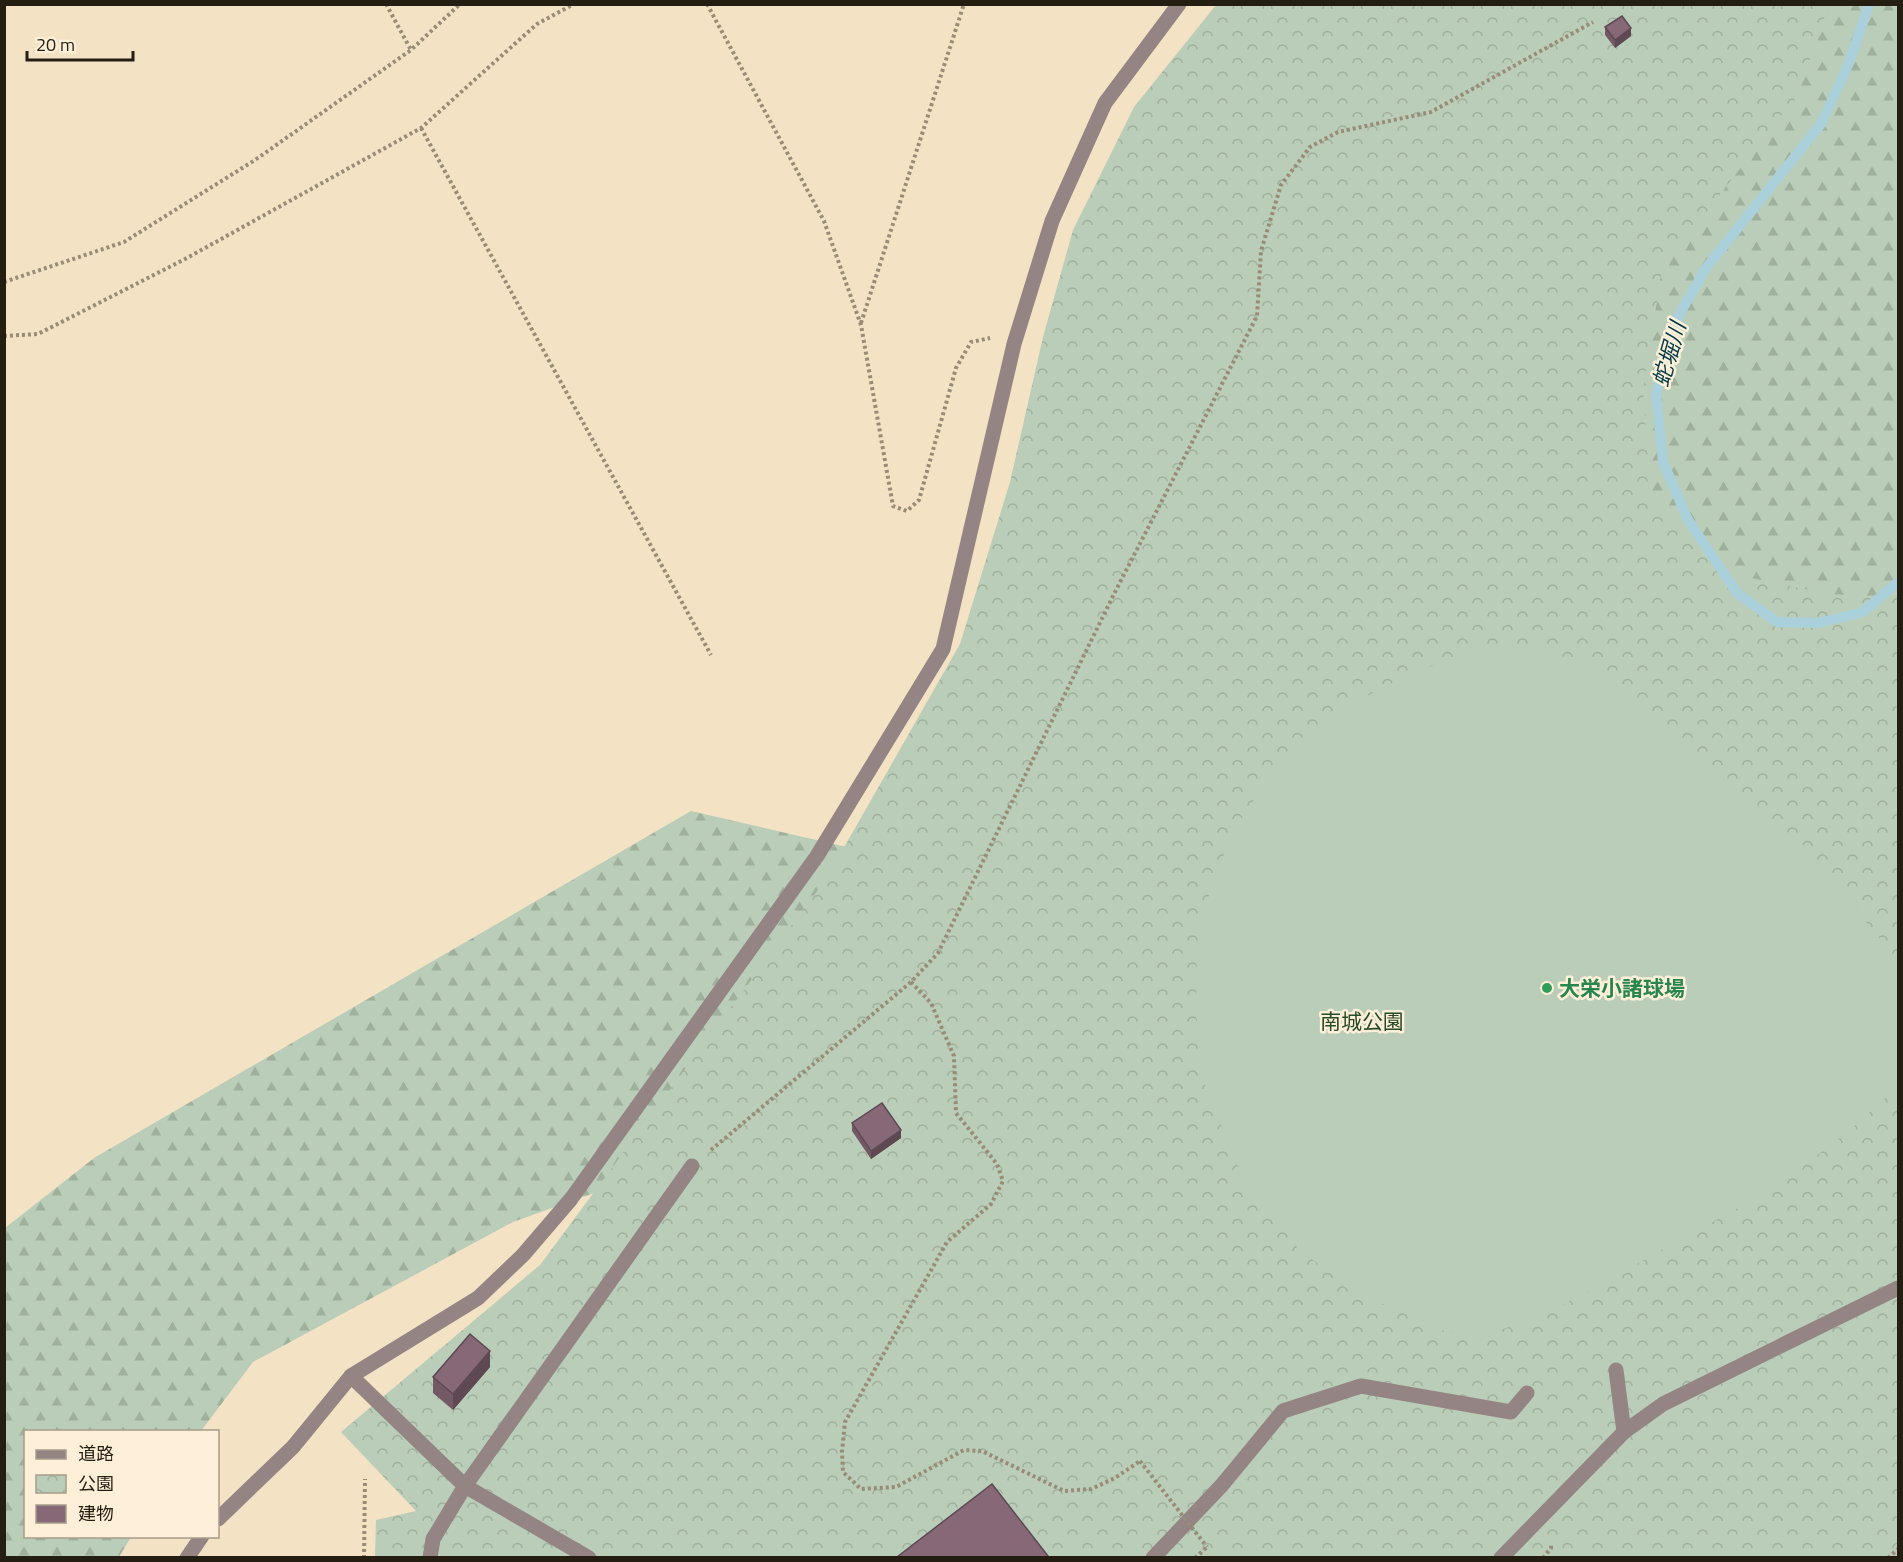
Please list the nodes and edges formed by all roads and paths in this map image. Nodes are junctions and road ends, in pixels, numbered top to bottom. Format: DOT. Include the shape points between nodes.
graph roads {
  1 [pos="386,4"];
  2 [pos="460,4"];
  3 [pos="574,4"];
  4 [pos="707,4"];
  5 [pos="964,4"];
  6 [pos="1179,4"];
  7 [pos="1593,22"];
  8 [pos="411,50"];
  9 [pos="421,128"];
  10 [pos="4,282"];
  11 [pos="861,324"];
  12 [pos="4,336"];
  13 [pos="1014,344"];
  14 [pos="711,655"];
  15 [pos="912,982"];
  16 [pos="692,1166"];
  17 [pos="1899,1288"];
  18 [pos="1616,1370"];
  19 [pos="351,1376"];
  20 [pos="1527,1393"];
  21 [pos="1624,1432"];
  22 [pos="365,1479"];
  23 [pos="465,1486"];
  24 [pos="219,1518"];
  25 [pos="201,1538"];
  26 [pos="1899,1549"];
  27 [pos="187,1557"];
  28 [pos="364,1557"];
  29 [pos="430,1557"];
  30 [pos="589,1557"];
  31 [pos="1153,1557"];
  32 [pos="1195,1557"];
  33 [pos="1501,1557"];
  34 [pos="1888,1557"];
  1 -- 8 [label="path"];
  2 -- 8 [label="path"];
  3 -- 9 [label="path" via="537,24"];
  4 -- 11 [label="path" via="824,221"];
  5 -- 11 [label="path"];
  6 -- 13 [label="street" via="1105,103 1052,221"];
  7 -- 15 [label="path" via="1431,112 1338,132 1310,147 1281,185 1261,251 1257,316 1114,594 938,953"];
  8 -- 10 [label="path" via="255,160 124,242"];
  9 -- 12 [label="path" via="187,258 38,334"];
  9 -- 14 [label="path"];
  11 -- 13 [label="path" via="893,506 907,512 918,500 956,368 971,342 986,337"];
  13 -- 19 [label="street" via="942,649 816,856 571,1199 523,1255 478,1298"];
  15 -- 16 [label="path"];
  15 -- 32 [label="path, bridge" via="931,1003 954,1056 956,1113 998,1164 1003,1181 991,1204 947,1242 845,1422 843,1472 861,1489 896,1487 964,1450 982,1451 1064,1491 1091,1488 1140,1461 1208,1547"];
  16 -- 23 [label="street"];
  17 -- 21 [label="street" via="1663,1404"];
  18 -- 21 [label="street"];
  19 -- 23 [label="street"];
  19 -- 24 [label="street" via="293,1448"];
  20 -- 31 [label="street" via="1512,1412 1361,1386 1283,1411 1222,1485"];
  21 -- 33 [label="street"];
  22 -- 28 [label="path"];
  23 -- 29 [label="street" via="433,1539"];
  23 -- 30 [label="street"];
  25 -- 27 [label="street"];
  26 -- 34 [label="path"];
}
